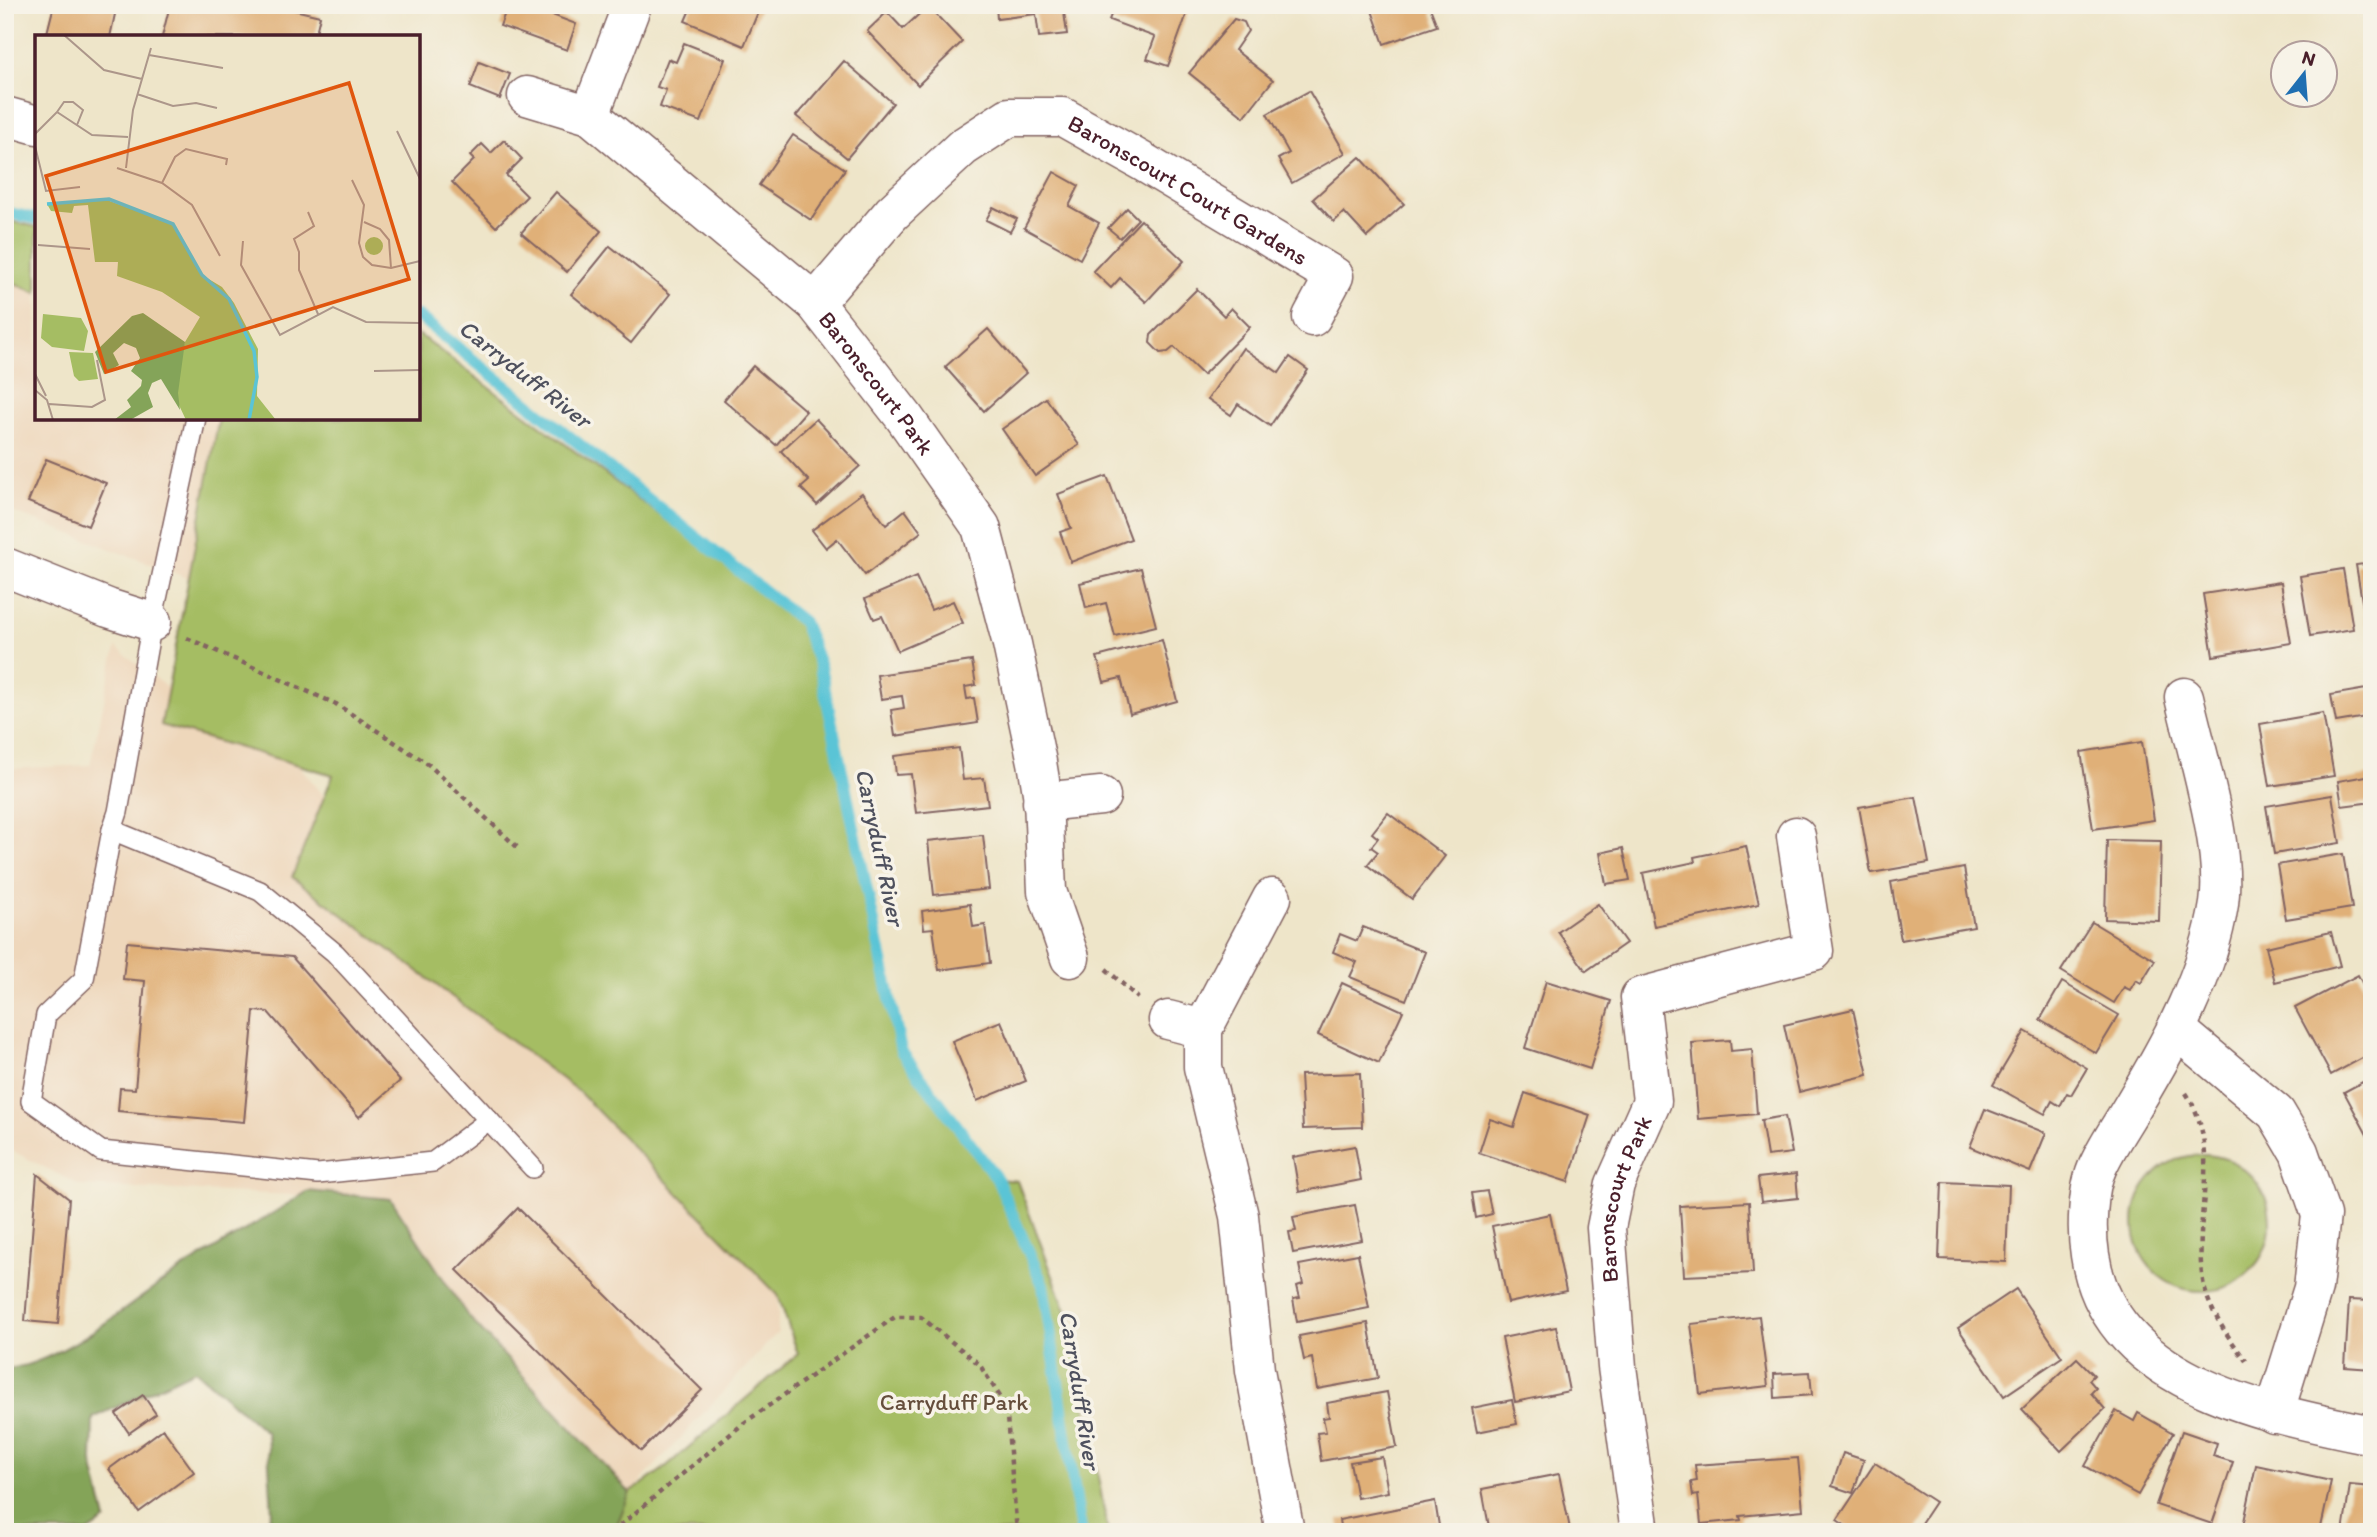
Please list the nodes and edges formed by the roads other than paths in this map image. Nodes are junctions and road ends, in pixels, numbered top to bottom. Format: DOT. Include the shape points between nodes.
graph roads {
  1 [pos="632,5"];
  2 [pos="527,96"];
  3 [pos="590,115"];
  4 [pos="5,116"];
  5 [pos="35,124"];
  6 [pos="815,303"];
  7 [pos="1312,317"];
  8 [pos="196,420"];
  9 [pos="5,568"];
  10 [pos="152,622"];
  11 [pos="2183,697"];
  12 [pos="1101,796"];
  13 [pos="1042,802"];
  14 [pos="112,830"];
  15 [pos="1796,836"];
  16 [pos="1272,898"];
  17 [pos="1070,958"];
  18 [pos="2169,1044"];
  19 [pos="489,1120"];
  20 [pos="533,1168"];
  21 [pos="2278,1403"];
  22 [pos="2372,1435"];
  23 [pos="1285,1532"];
  24 [pos="1640,1532"];
  1 -- 3 [label="street"];
  2 -- 3 [label="street, Baronscourt Park"];
  3 -- 6 [label="street, Baronscourt Park"];
  4 -- 5 [label="street"];
  6 -- 7 [label="street, Baronscourt Court Gardens" via="892,213 963,147 1009,117 1063,117 1334,276"];
  6 -- 13 [label="street, Baronscourt Park" via="904,417 981,527 1013,644"];
  8 -- 10 [label="lane"];
  9 -- 10 [label="street"];
  10 -- 14 [label="lane"];
  11 -- 18 [label="street" via="2221,862 2219,905 2201,967"];
  12 -- 13 [label="street"];
  13 -- 17 [label="street, Baronscourt Park" via="1047,891"];
  14 -- 19 [label="lane" via="260,891 335,954"];
  14 -- 19 [label="lane" via="84,979 46,1015 31,1101 101,1151 318,1174 433,1162"];
  15 -- 24 [label="street, Baronscourt Park" via="1814,951 1640,997 1652,1101 1615,1184 1606,1228 1616,1367"];
  16 -- 23 [label="street" via="1185,1024 1203,1067 1239,1216 1255,1370"];
  18 -- 21 [label="street" via="2276,1113 2299,1152 2321,1215 2313,1288"];
  18 -- 21 [label="street" via="2096,1168 2086,1231 2093,1278 2112,1317 2143,1351 2176,1375"];
  19 -- 20 [label="lane"];
  21 -- 22 [label="street"];
}
